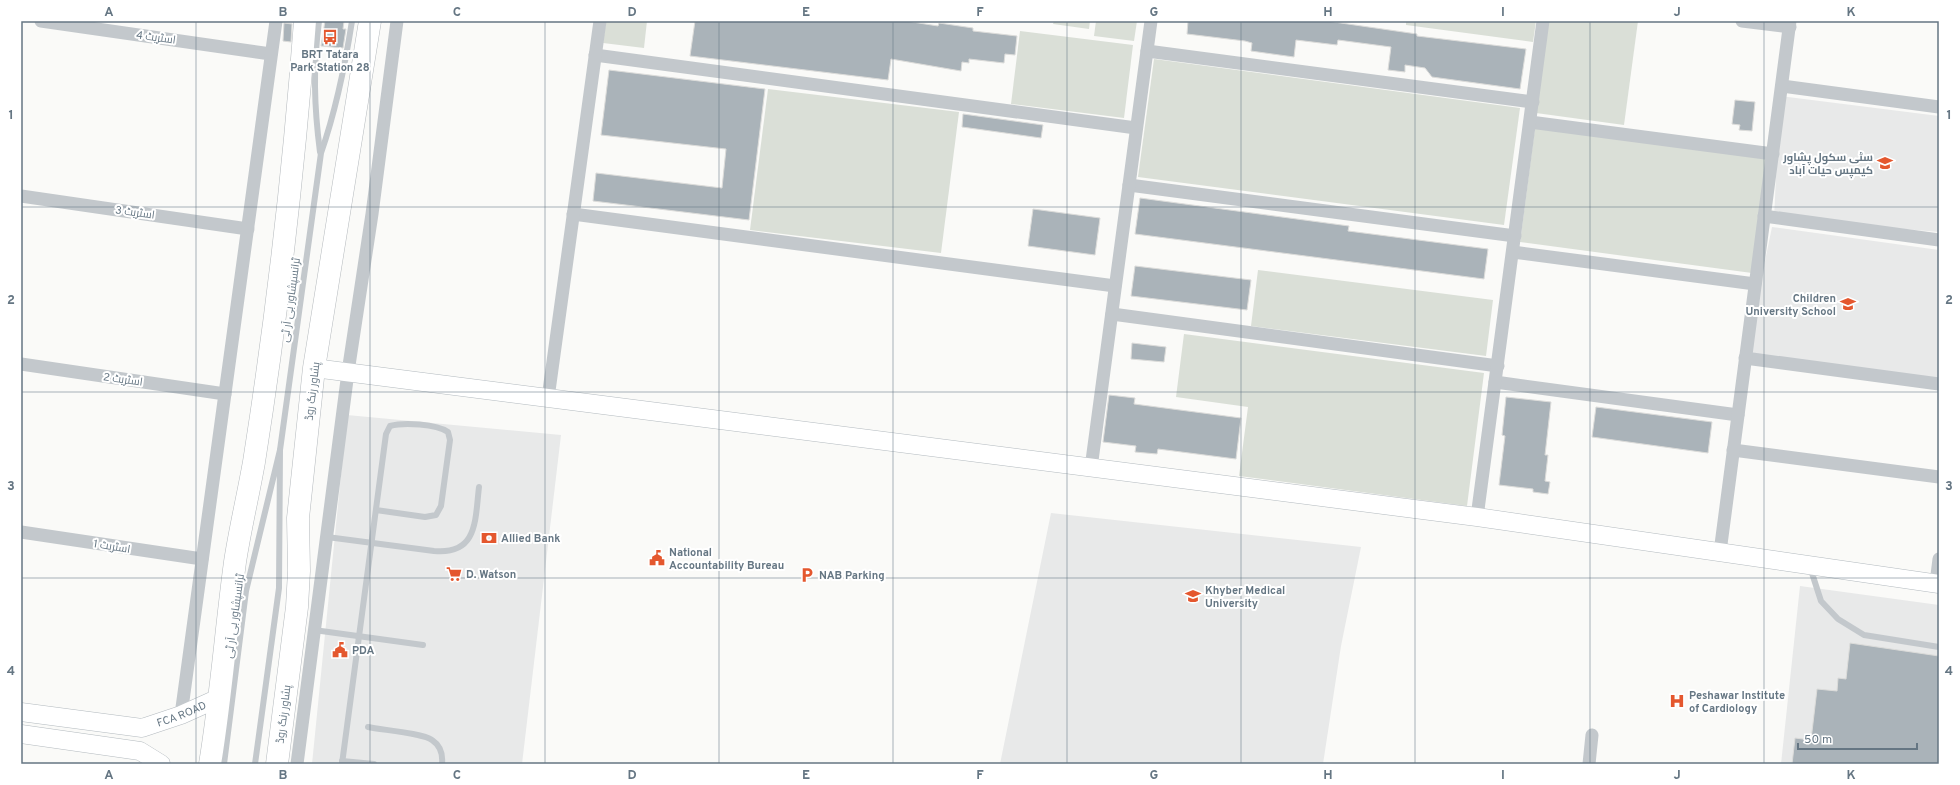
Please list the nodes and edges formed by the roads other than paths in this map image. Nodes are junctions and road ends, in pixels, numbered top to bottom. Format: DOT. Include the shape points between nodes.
graph roads {
  1 [pos="41,21"];
  2 [pos="276,21"];
  3 [pos="306,21"];
  4 [pos="319,21"];
  5 [pos="352,21"];
  6 [pos="370,21"];
  7 [pos="397,21"];
  8 [pos="600,21"];
  9 [pos="1151,21"];
  10 [pos="1544,21"];
  11 [pos="1742,21"];
  12 [pos="1790,24"];
  13 [pos="1146,51"];
  14 [pos="271,54"];
  15 [pos="595,55"];
  16 [pos="1782,86"];
  17 [pos="1533,102"];
  18 [pos="1939,107"];
  19 [pos="1530,122"];
  20 [pos="1136,128"];
  21 [pos="321,153"];
  22 [pos="1773,154"];
  23 [pos="1129,185"];
  24 [pos="21,196"];
  25 [pos="573,214"];
  26 [pos="1764,216"];
  27 [pos="248,229"];
  28 [pos="1515,236"];
  29 [pos="1939,240"];
  30 [pos="1513,252"];
  31 [pos="1755,284"];
  32 [pos="1115,286"];
  33 [pos="1112,314"];
  34 [pos="1745,358"];
  35 [pos="21,364"];
  36 [pos="1498,366"];
  37 [pos="314,368"];
  38 [pos="348,372"];
  39 [pos="1495,382"];
  40 [pos="1939,384"];
  41 [pos="225,394"];
  42 [pos="548,398"];
  43 [pos="1738,415"];
  44 [pos="280,450"];
  45 [pos="1733,450"];
  46 [pos="1091,468"];
  47 [pos="1939,477"];
  48 [pos="479,487"];
  49 [pos="376,510"];
  50 [pos="1477,517"];
  51 [pos="21,532"];
  52 [pos="327,537"];
  53 [pos="372,543"];
  54 [pos="1720,552"];
  55 [pos="1939,559"];
  56 [pos="202,560"];
  57 [pos="1810,565"];
  58 [pos="1937,583"];
  59 [pos="314,630"];
  60 [pos="358,636"];
  61 [pos="423,645"];
  62 [pos="1939,647"];
  63 [pos="221,697"];
  64 [pos="21,712"];
  65 [pos="181,715"];
  66 [pos="368,727"];
  67 [pos="21,734"];
  68 [pos="1592,735"];
  69 [pos="342,762"];
  70 [pos="161,764"];
  71 [pos="210,764"];
  72 [pos="224,764"];
  73 [pos="256,764"];
  74 [pos="277,764"];
  75 [pos="297,764"];
  76 [pos="374,764"];
  77 [pos="442,764"];
  78 [pos="1589,764"];
  1 -- 14 [label="street, اسٹریٹ 4"];
  2 -- 14 [label="street"];
  3 -- 63 [label="highway" via="295,148 279,284 254,462 236,561"];
  4 -- 21 [label="lane, ٹرانسپشاور بی آر ٹی" via="314,56 316,119"];
  5 -- 21 [label="lane, ٹرانسپشاور بی آر ٹی" via="346,64 332,123"];
  6 -- 37 [label="highway, پشاور رنگ روڈ"];
  7 -- 38 [label="street"];
  8 -- 15 [label="street"];
  9 -- 13 [label="street"];
  10 -- 17 [label="street"];
  11 -- 12 [label="street"];
  12 -- 16 [label="street"];
  13 -- 17 [label="street"];
  13 -- 20 [label="street"];
  14 -- 27 [label="street"];
  15 -- 20 [label="street"];
  15 -- 25 [label="street"];
  16 -- 18 [label="street"];
  16 -- 22 [label="street"];
  17 -- 19 [label="street"];
  19 -- 22 [label="street"];
  19 -- 28 [label="street"];
  20 -- 23 [label="street"];
  21 -- 44 [label="lane, ٹرانسپشاور بی آر ٹی"];
  22 -- 26 [label="street"];
  23 -- 28 [label="street"];
  23 -- 32 [label="street"];
  24 -- 27 [label="street, اسٹریٹ 3"];
  25 -- 32 [label="street"];
  25 -- 42 [label="street"];
  26 -- 29 [label="street"];
  26 -- 31 [label="street"];
  27 -- 41 [label="street"];
  28 -- 30 [label="street"];
  30 -- 31 [label="street"];
  30 -- 36 [label="street"];
  31 -- 34 [label="street"];
  32 -- 33 [label="street"];
  33 -- 36 [label="street"];
  33 -- 46 [label="street"];
  34 -- 40 [label="street"];
  34 -- 43 [label="street"];
  35 -- 41 [label="street, اسٹریٹ 2"];
  36 -- 39 [label="street"];
  37 -- 38 [label="street"];
  37 -- 74 [label="highway, پشاور رنگ روڈ" via="298,518 297,607"];
  38 -- 42 [label="street"];
  38 -- 52 [label="street"];
  39 -- 43 [label="street"];
  39 -- 50 [label="street"];
  41 -- 56 [label="street"];
  42 -- 46 [label="street"];
  43 -- 45 [label="street"];
  44 -- 72 [label="lane, ٹرانسپشاور بی آر ٹی" via="246,591"];
  44 -- 73 [label="lane, ٹرانسپشاور بی آر ٹی" via="279,588"];
  45 -- 47 [label="street"];
  45 -- 54 [label="street"];
  46 -- 50 [label="street"];
  48 -- 53 [label="lane" via="474,527 469,539 458,549 448,552"];
  49 -- 49 [label="lane" via="386,434 390,426 399,423 441,428 448,432 450,440 441,506 436,515 425,517"];
  49 -- 53 [label="lane"];
  50 -- 54 [label="street"];
  51 -- 56 [label="street, اسٹریٹ 1"];
  52 -- 53 [label="lane"];
  52 -- 59 [label="street"];
  53 -- 60 [label="lane"];
  54 -- 57 [label="street"];
  55 -- 58 [label="street"];
  56 -- 65 [label="street"];
  57 -- 58 [label="street"];
  57 -- 62 [label="lane" via="1821,601 1838,619 1864,635"];
  59 -- 60 [label="lane"];
  59 -- 75 [label="street"];
  60 -- 61 [label="lane"];
  60 -- 69 [label="lane"];
  63 -- 65 [label="street, FCA ROAD"];
  63 -- 71 [label="highway"];
  64 -- 65 [label="street, FCA ROAD" via="142,728"];
  66 -- 77 [label="lane" via="432,739 440,747"];
  67 -- 70 [label="street" via="140,751"];
  68 -- 78 [label="street"];
  69 -- 76 [label="lane"];
}
